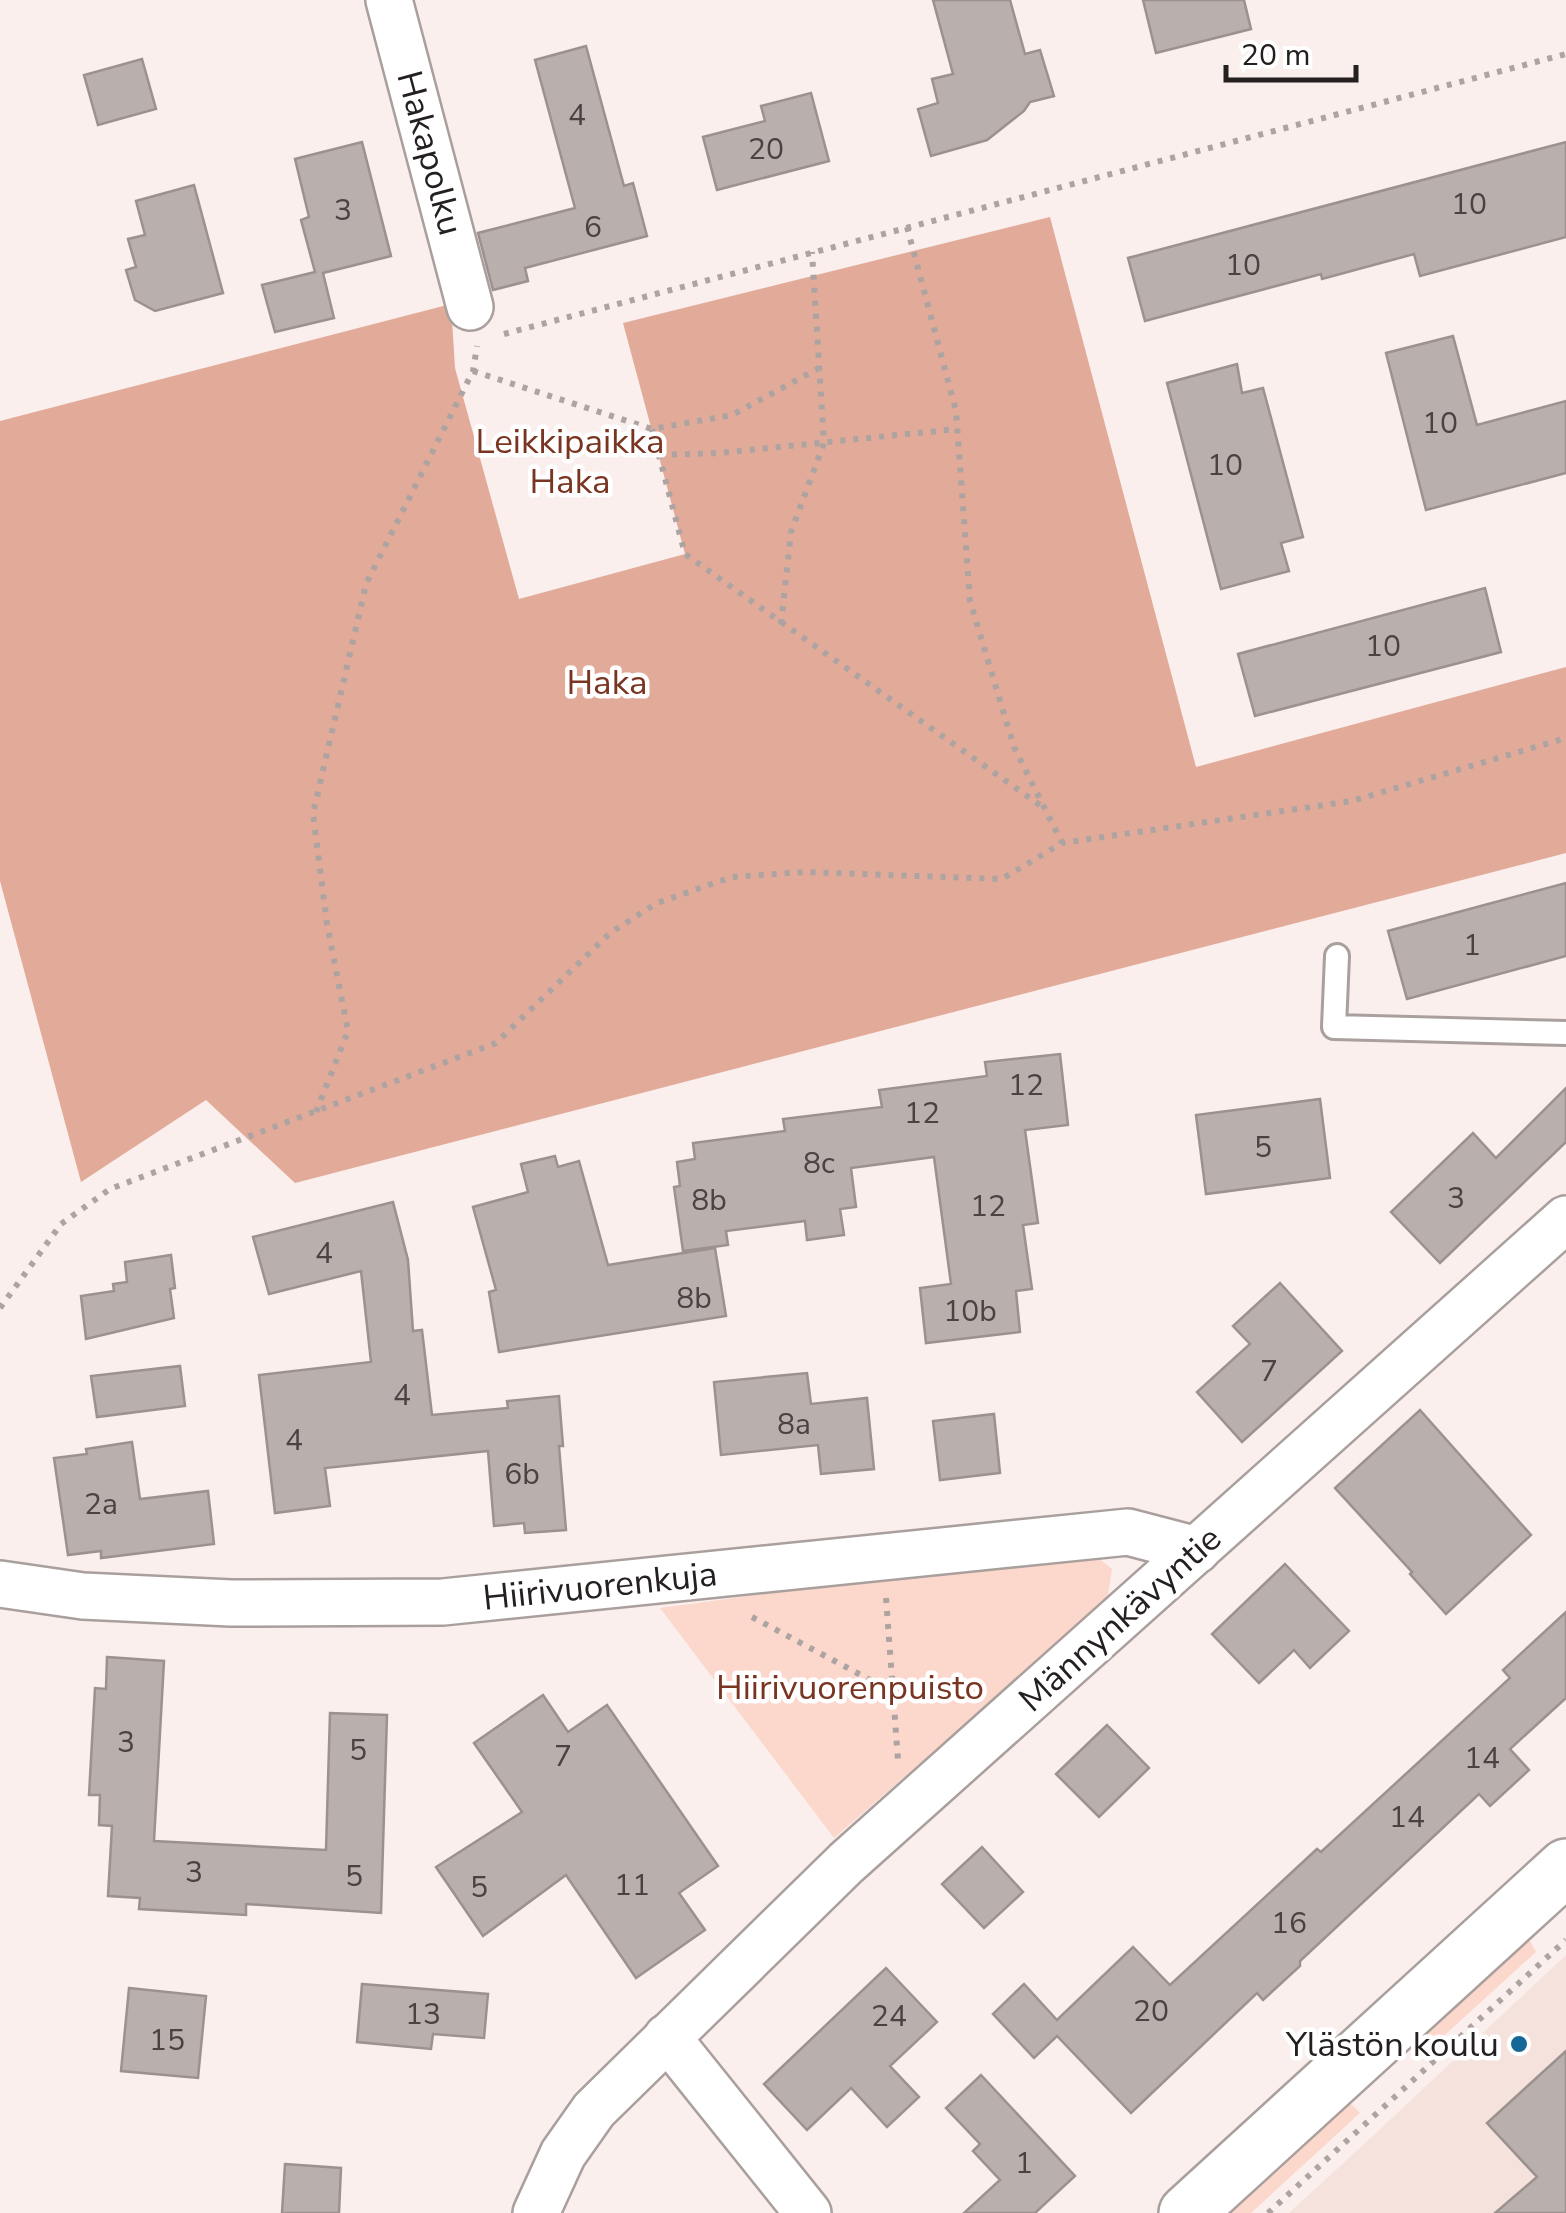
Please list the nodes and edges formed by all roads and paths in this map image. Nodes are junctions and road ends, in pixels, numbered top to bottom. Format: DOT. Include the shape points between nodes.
graph roads {
  1 [pos="389,0"];
  2 [pos="1566,54"];
  3 [pos="907,227"];
  4 [pos="812,252"];
  5 [pos="481,328"];
  6 [pos="819,368"];
  7 [pos="473,371"];
  8 [pos="652,429"];
  9 [pos="957,429"];
  10 [pos="824,444"];
  11 [pos="659,455"];
  12 [pos="781,625"];
  13 [pos="1566,738"];
  14 [pos="1045,809"];
  15 [pos="1062,843"];
  16 [pos="1337,956"];
  17 [pos="1566,1034"];
  18 [pos="316,1112"];
  19 [pos="1566,1220"];
  20 [pos="0,1308"];
  21 [pos="1197,1550"];
  22 [pos="883,1557"];
  23 [pos="0,1584"];
  24 [pos="744,1613"];
  25 [pos="892,1691"];
  26 [pos="902,1812"];
  27 [pos="1566,1867"];
  28 [pos="1566,1940"];
  29 [pos="666,2038"];
  30 [pos="536,2213"];
  31 [pos="808,2213"];
  32 [pos="1187,2213"];
  33 [pos="1268,2213"];
  1 -- 5 [label="street, Hakapolku"];
  2 -- 3 [label="path"];
  3 -- 4 [label="path"];
  3 -- 9 [label="path"];
  4 -- 5 [label="path"];
  4 -- 6 [label="path"];
  5 -- 7 [label="path"];
  6 -- 8 [label="path" via="732,414"];
  6 -- 10 [label="path"];
  7 -- 8 [label="path"];
  7 -- 18 [label="path" via="366,584 314,814 326,924 348,1031"];
  8 -- 11 [label="path"];
  9 -- 10 [label="path"];
  9 -- 14 [label="path" via="970,601 1014,747"];
  10 -- 11 [label="path"];
  10 -- 12 [label="path" via="791,532"];
  11 -- 12 [label="path" via="686,554"];
  12 -- 14 [label="path"];
  13 -- 15 [label="path" via="1352,801"];
  14 -- 15 [label="path"];
  15 -- 18 [label="path" via="1002,879 732,876 657,904 610,933 496,1043"];
  16 -- 17 [label="lane" via="1334,1027"];
  18 -- 20 [label="path" via="110,1188 61,1224"];
  19 -- 21 [label="street, Männynkävyntie"];
  21 -- 22 [label="street, Hiirivuorenkuja" via="1128,1532"];
  21 -- 26 [label="street, Männynkävyntie"];
  22 -- 23 [label="street, Hiirivuorenkuja" via="443,1602 139,1599"];
  22 -- 25 [label="path"];
  24 -- 25 [label="path"];
  25 -- 26 [label="path"];
  26 -- 29 [label="street, Männynkävyntie"];
  27 -- 32 [label="street"];
  28 -- 33 [label="path"];
  29 -- 30 [label="street, Männynkävyntie" via="594,2110 563,2154"];
  29 -- 31 [label="street"];
}
